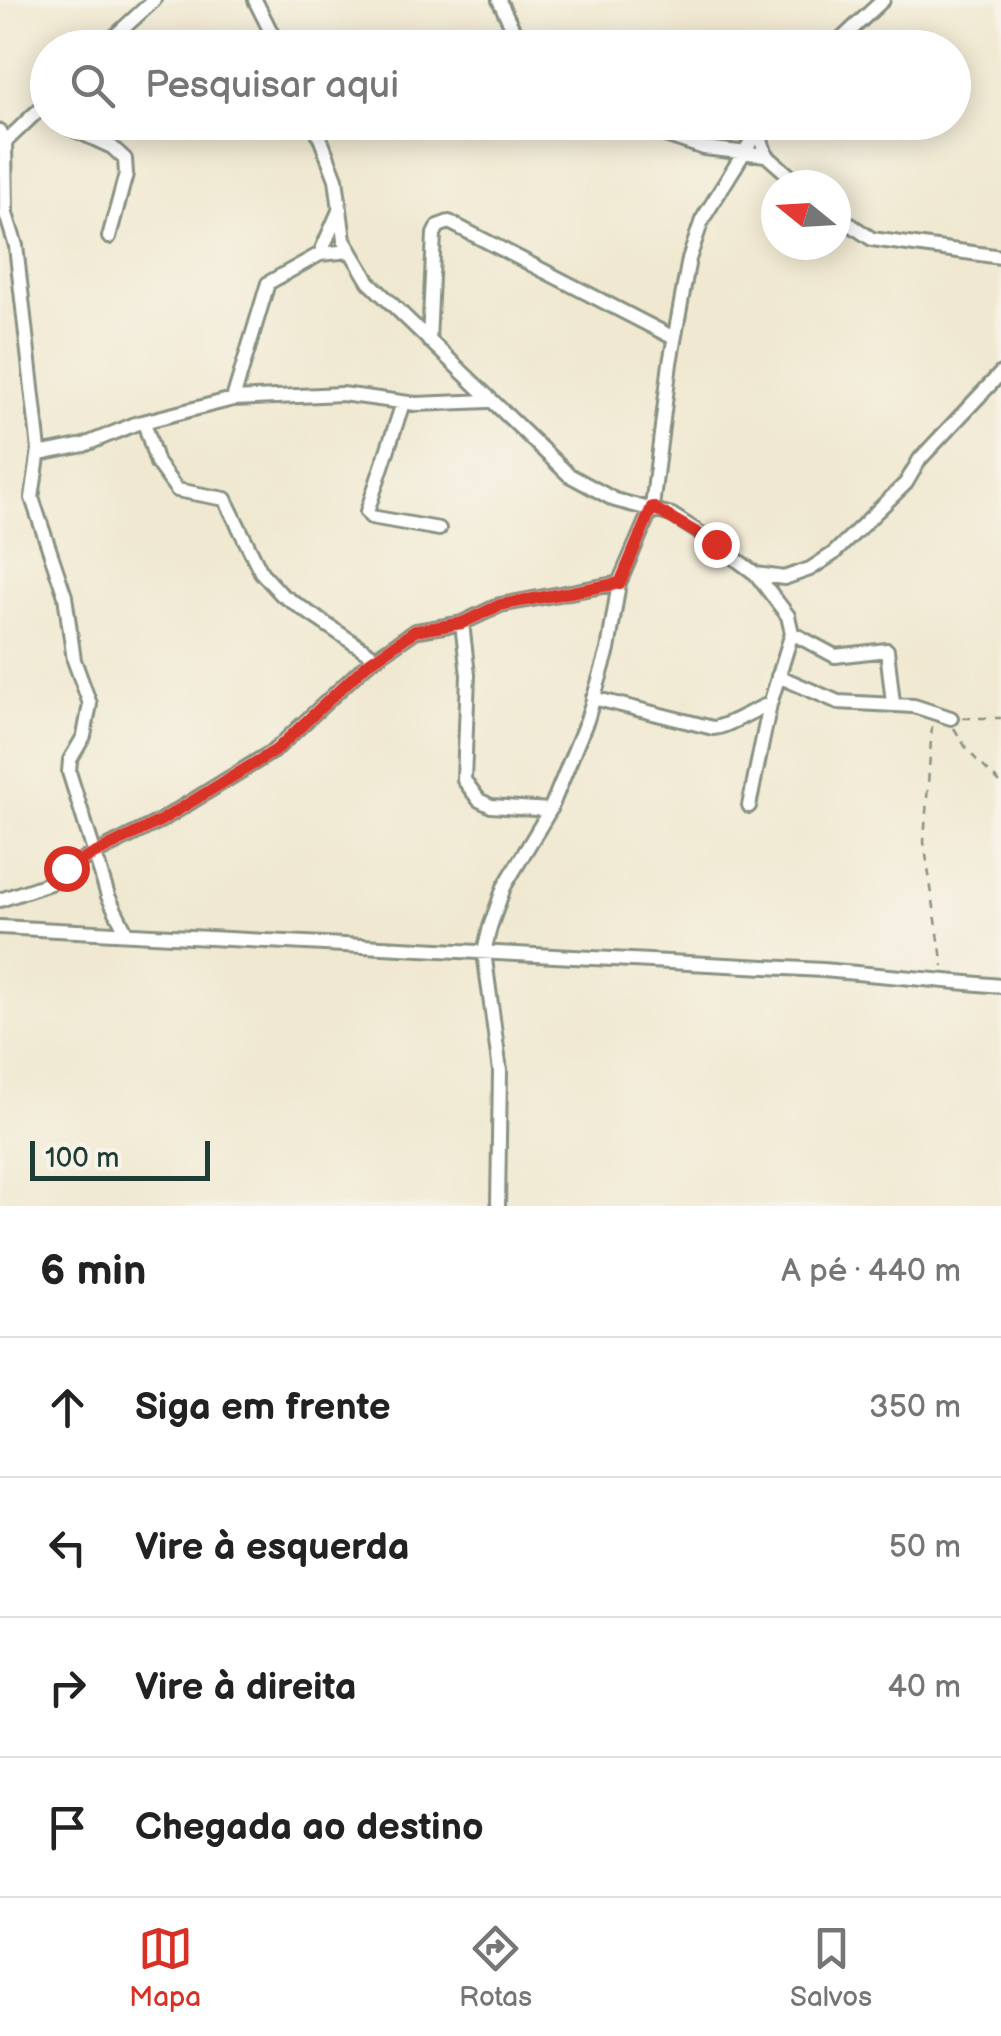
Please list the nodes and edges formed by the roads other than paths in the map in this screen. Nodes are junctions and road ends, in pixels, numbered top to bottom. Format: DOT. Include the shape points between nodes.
graph roads {
  1 [pos="154,0"];
  2 [pos="254,0"];
  3 [pos="499,0"];
  4 [pos="883,0"];
  5 [pos="122,30"];
  6 [pos="270,30"];
  7 [pos="513,30"];
  8 [pos="851,30"];
  9 [pos="30,119"];
  10 [pos="2,140"];
  11 [pos="97,140"];
  12 [pos="321,140"];
  13 [pos="680,140"];
  14 [pos="751,140"];
  15 [pos="763,140"];
  16 [pos="742,154"];
  17 [pos="766,156"];
  18 [pos="782,170"];
  19 [pos="339,210"];
  20 [pos="851,225"];
  21 [pos="109,237"];
  22 [pos="350,251"];
  23 [pos="320,254"];
  24 [pos="1001,257"];
  25 [pos="674,338"];
  26 [pos="428,342"];
  27 [pos="1001,373"];
  28 [pos="233,399"];
  29 [pos="488,401"];
  30 [pos="403,404"];
  31 [pos="144,422"];
  32 [pos="39,454"];
  33 [pos="652,507"];
  34 [pos="438,529"];
  35 [pos="756,574"];
  36 [pos="784,578"];
  37 [pos="620,583"];
  38 [pos="777,602"];
  39 [pos="462,623"];
  40 [pos="792,633"];
  41 [pos="376,658"];
  42 [pos="778,676"];
  43 [pos="594,698"];
  44 [pos="894,703"];
  45 [pos="770,704"];
  46 [pos="950,718"];
  47 [pos="749,806"];
  48 [pos="550,810"];
  49 [pos="96,852"];
  50 [pos="0,900"];
  51 [pos="0,927"];
  52 [pos="125,930"];
  53 [pos="484,952"];
  54 [pos="1001,986"];
  55 [pos="498,1206"];
  1 -- 5 [label="street"];
  2 -- 6 [label="street"];
  3 -- 7 [label="street"];
  4 -- 8 [label="street"];
  9 -- 10 [label="street"];
  10 -- 32 [label="street"];
  11 -- 21 [label="street" via="124,159 126,174"];
  12 -- 19 [label="street"];
  13 -- 16 [label="street"];
  14 -- 16 [label="street"];
  15 -- 17 [label="street"];
  16 -- 17 [label="street"];
  16 -- 25 [label="street" via="702,220"];
  17 -- 18 [label="street"];
  19 -- 22 [label="street"];
  19 -- 23 [label="street"];
  20 -- 24 [label="street" via="872,239"];
  22 -- 23 [label="street"];
  22 -- 26 [label="street"];
  23 -- 28 [label="street" via="264,290"];
  25 -- 26 [label="street" via="449,222 434,234"];
  25 -- 33 [label="street"];
  26 -- 29 [label="street"];
  27 -- 36 [label="street" via="859,532 822,562"];
  28 -- 30 [label="street" via="342,394"];
  28 -- 31 [label="street"];
  29 -- 30 [label="street"];
  29 -- 33 [label="street" via="595,492"];
  30 -- 34 [label="street" via="368,512"];
  31 -- 32 [label="street"];
  31 -- 41 [label="street" via="157,463 178,490 226,499 261,572 281,594"];
  32 -- 49 [label="street" via="32,498 65,596 74,660 90,704 68,772"];
  33 -- 35 [label="street"];
  33 -- 37 [label="street"];
  35 -- 36 [label="street"];
  35 -- 38 [label="street"];
  36 -- 38 [label="street"];
  37 -- 39 [label="street" via="500,605"];
  37 -- 43 [label="street"];
  38 -- 40 [label="street"];
  39 -- 41 [label="street" via="424,626"];
  39 -- 48 [label="street" via="468,675 464,780 491,806"];
  40 -- 42 [label="street"];
  40 -- 44 [label="street" via="835,656 887,650"];
  41 -- 49 [label="street" via="276,750"];
  42 -- 44 [label="street" via="838,702"];
  42 -- 45 [label="street"];
  43 -- 45 [label="street" via="712,728"];
  43 -- 48 [label="street"];
  44 -- 46 [label="street"];
  45 -- 47 [label="street"];
  48 -- 53 [label="street" via="500,898"];
  49 -- 50 [label="street" via="41,888"];
  49 -- 52 [label="street"];
  51 -- 52 [label="street"];
  52 -- 53 [label="street"];
  53 -- 54 [label="street"];
  53 -- 55 [label="street" via="500,1071"];
}
